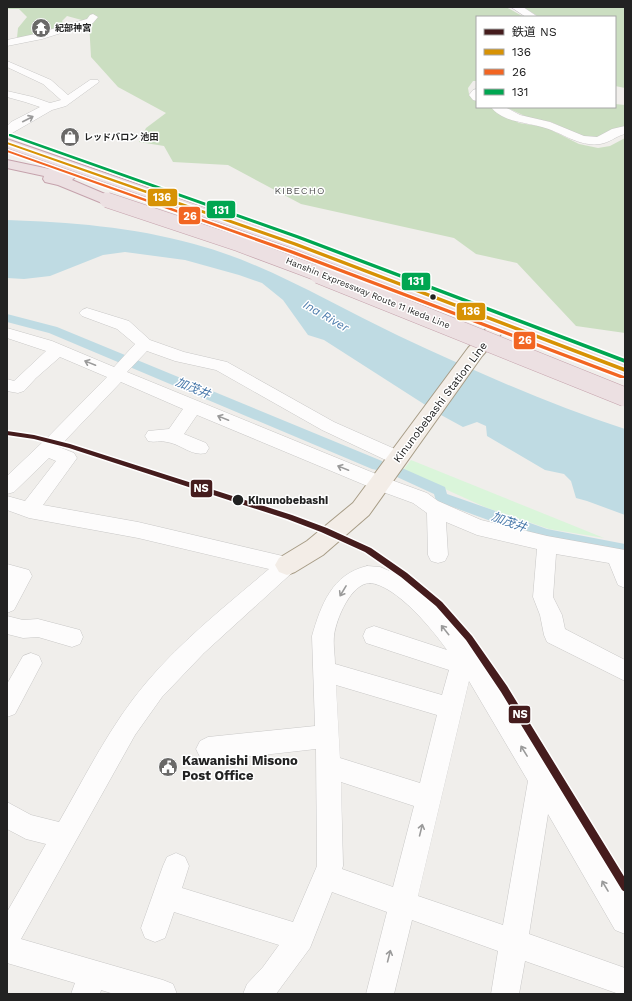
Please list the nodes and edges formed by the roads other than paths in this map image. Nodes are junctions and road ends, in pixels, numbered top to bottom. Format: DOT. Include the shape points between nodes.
graph roads {
  1 [pos="516,7"];
  2 [pos="530,16"];
  3 [pos="93,17"];
  4 [pos="7,43"];
  5 [pos="7,64"];
  6 [pos="94,82"];
  7 [pos="7,94"];
  8 [pos="67,100"];
  9 [pos="49,106"];
  10 [pos="499,108"];
  11 [pos="625,130"];
  12 [pos="7,132"];
  13 [pos="7,143"];
  14 [pos="7,160"];
  15 [pos="7,164"];
  16 [pos="7,170"];
  17 [pos="7,174"];
  18 [pos="55,174"];
  19 [pos="107,200"];
  20 [pos="87,313"];
  21 [pos="502,322"];
  22 [pos="7,333"];
  23 [pos="144,344"];
  24 [pos="58,350"];
  25 [pos="625,370"];
  26 [pos="118,375"];
  27 [pos="7,385"];
  28 [pos="625,385"];
  29 [pos="625,397"];
  30 [pos="194,406"];
  31 [pos="154,436"];
  32 [pos="173,437"];
  33 [pos="200,448"];
  34 [pos="45,449"];
  35 [pos="394,464"];
  36 [pos="7,487"];
  37 [pos="7,504"];
  38 [pos="436,508"];
  39 [pos="29,510"];
  40 [pos="547,544"];
  41 [pos="438,555"];
  42 [pos="621,557"];
  43 [pos="287,565"];
  44 [pos="7,574"];
  45 [pos="625,579"];
  46 [pos="7,604"];
  47 [pos="7,625"];
  48 [pos="72,636"];
  49 [pos="374,636"];
  50 [pos="462,659"];
  51 [pos="31,663"];
  52 [pos="324,671"];
  53 [pos="625,671"];
  54 [pos="7,706"];
  55 [pos="450,708"];
  56 [pos="327,736"];
  57 [pos="208,748"];
  58 [pos="328,766"];
  59 [pos="541,779"];
  60 [pos="429,798"];
  61 [pos="7,815"];
  62 [pos="64,836"];
  63 [pos="176,866"];
  64 [pos="326,877"];
  65 [pos="166,896"];
  66 [pos="403,904"];
  67 [pos="625,920"];
  68 [pos="155,928"];
  69 [pos="7,938"];
  70 [pos="300,938"];
  71 [pos="514,942"];
  72 [pos="7,949"];
  73 [pos="625,982"];
  74 [pos="90,984"];
  75 [pos="163,994"];
  76 [pos="257,994"];
  77 [pos="380,994"];
  78 [pos="504,994"];
  1 -- 2 [label="street"];
  3 -- 4 [label="street" via="90,21 29,40"];
  5 -- 8 [label="street" via="47,81"];
  6 -- 8 [label="street"];
  7 -- 9 [label="street"];
  8 -- 9 [label="street"];
  12 -- 9 [label="street, one-way"];
  10 -- 11 [label="street" via="516,118 546,124 584,140 599,141"];
  13 -- 21 [label="highway" via="295,244"];
  14 -- 18 [label="highway" via="30,164"];
  15 -- 18 [label="highway"];
  16 -- 19 [label="highway" via="62,182"];
  17 -- 19 [label="highway"];
  18 -- 28 [label="highway, Hanshin Expressway Route 11 Ikeda Line" via="118,191 278,247"];
  19 -- 29 [label="highway, Hanshin Expressway Route 11 Ikeda Line, bridge" via="208,232 322,274"];
  20 -- 23 [label="street" via="123,325"];
  21 -- 25 [label="highway"];
  21 -- 35 [label="main road, Kinunobebashi Station Line" via="475,352"];
  22 -- 24 [label="street"];
  23 -- 26 [label="street"];
  23 -- 35 [label="street" via="181,357 221,366"];
  26 -- 24 [label="street, one-way"];
  24 -- 27 [label="street" via="18,387"];
  26 -- 30 [label="street"];
  26 -- 34 [label="street"];
  30 -- 32 [label="street"];
  35 -- 30 [label="street, one-way"];
  31 -- 32 [label="street"];
  32 -- 33 [label="street"];
  34 -- 36 [label="street"];
  34 -- 39 [label="street" via="68,458"];
  35 -- 38 [label="street" via="420,498"];
  35 -- 43 [label="main road, Kinunobebashi Station Line" via="361,509 315,548"];
  37 -- 39 [label="street"];
  38 -- 40 [label="street" via="478,527"];
  38 -- 41 [label="street"];
  39 -- 43 [label="street" via="138,530"];
  40 -- 42 [label="street"];
  40 -- 53 [label="street" via="543,597 555,635"];
  42 -- 45 [label="street"];
  43 -- 62 [label="street" via="196,646 154,690 127,727"];
  44 -- 46 [label="street" via="22,576"];
  47 -- 48 [label="street" via="23,629 38,628"];
  49 -- 50 [label="street"];
  50 -- 52 [label="street, one-way" via="428,610 381,576 365,574 352,578 327,620 323,636"];
  50 -- 55 [label="street"];
  59 -- 50 [label="street, one-way"];
  51 -- 54 [label="street"];
  52 -- 55 [label="street"];
  52 -- 56 [label="street"];
  55 -- 60 [label="street"];
  56 -- 57 [label="street"];
  56 -- 58 [label="street"];
  58 -- 60 [label="street"];
  58 -- 64 [label="street" via="330,866"];
  67 -- 59 [label="street, one-way"];
  59 -- 71 [label="street"];
  66 -- 60 [label="street, one-way"];
  61 -- 62 [label="street" via="26,826"];
  62 -- 69 [label="street"];
  63 -- 65 [label="street"];
  64 -- 66 [label="street"];
  64 -- 70 [label="street"];
  65 -- 68 [label="street"];
  65 -- 70 [label="street"];
  66 -- 71 [label="street"];
  77 -- 66 [label="street, one-way"];
  70 -- 76 [label="street" via="273,977"];
  71 -- 73 [label="street"];
  71 -- 78 [label="street"];
  72 -- 74 [label="street"];
  74 -- 75 [label="street"];
}
